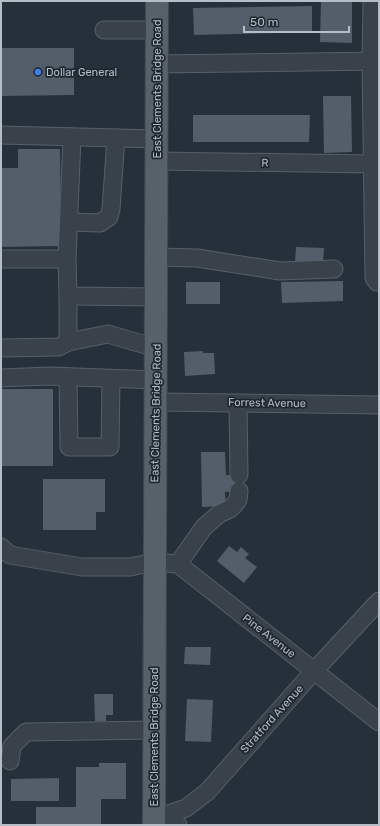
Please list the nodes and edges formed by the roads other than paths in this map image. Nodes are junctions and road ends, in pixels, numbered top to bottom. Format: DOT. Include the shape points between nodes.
graph roads {
  1 [pos="157,1"];
  2 [pos="372,1"];
  3 [pos="104,30"];
  4 [pos="157,30"];
  5 [pos="375,61"];
  6 [pos="157,64"];
  7 [pos="1,135"];
  8 [pos="72,137"];
  9 [pos="116,138"];
  10 [pos="157,139"];
  11 [pos="157,161"];
  12 [pos="372,164"];
  13 [pos="69,222"];
  14 [pos="157,257"];
  15 [pos="67,258"];
  16 [pos="1,259"];
  17 [pos="334,270"];
  18 [pos="376,280"];
  19 [pos="68,296"];
  20 [pos="157,297"];
  21 [pos="68,342"];
  22 [pos="1,348"];
  23 [pos="156,348"];
  24 [pos="68,377"];
  25 [pos="1,378"];
  26 [pos="111,379"];
  27 [pos="156,380"];
  28 [pos="156,402"];
  29 [pos="238,403"];
  30 [pos="379,404"];
  31 [pos="1,547"];
  32 [pos="154,562"];
  33 [pos="178,564"];
  34 [pos="379,601"];
  35 [pos="314,671"];
  36 [pos="379,722"];
  37 [pos="154,730"];
  38 [pos="10,761"];
  39 [pos="154,822"];
  40 [pos="178,825"];
  1 -- 4 [label="main road, East Clements Bridge Road"];
  2 -- 5 [label="street"];
  3 -- 4 [label="street"];
  4 -- 6 [label="main road, East Clements Bridge Road"];
  5 -- 6 [label="street"];
  5 -- 12 [label="street"];
  6 -- 10 [label="main road, East Clements Bridge Road"];
  7 -- 8 [label="street"];
  8 -- 9 [label="street"];
  8 -- 13 [label="street"];
  9 -- 10 [label="street"];
  9 -- 13 [label="street" via="109,217 100,222"];
  10 -- 11 [label="main road, East Clements Bridge Road"];
  11 -- 12 [label="street, R"];
  11 -- 14 [label="main road, East Clements Bridge Road"];
  12 -- 18 [label="street"];
  13 -- 15 [label="street"];
  14 -- 17 [label="street" via="197,258 280,271"];
  14 -- 20 [label="main road, East Clements Bridge Road"];
  15 -- 16 [label="street"];
  15 -- 19 [label="street"];
  19 -- 20 [label="street"];
  19 -- 21 [label="street"];
  20 -- 23 [label="main road, East Clements Bridge Road"];
  21 -- 22 [label="street" via="58,347"];
  21 -- 23 [label="street" via="108,334"];
  23 -- 27 [label="main road, East Clements Bridge Road"];
  24 -- 25 [label="street"];
  24 -- 26 [label="street"];
  24 -- 26 [label="street" via="69,447 110,447"];
  26 -- 27 [label="street"];
  27 -- 28 [label="main road, East Clements Bridge Road"];
  28 -- 29 [label="street, Forrest Avenue"];
  28 -- 32 [label="main road, East Clements Bridge Road"];
  29 -- 30 [label="street, Forrest Avenue"];
  29 -- 33 [label="street" via="238,500 230,509 219,514 204,527"];
  31 -- 32 [label="street" via="10,554 82,567 130,567"];
  32 -- 33 [label="street"];
  32 -- 37 [label="main road, East Clements Bridge Road"];
  33 -- 35 [label="street, Pine Avenue"];
  34 -- 35 [label="street, Stratford Avenue"];
  35 -- 36 [label="street, Pine Avenue"];
  35 -- 39 [label="street, Stratford Avenue" via="207,792 186,808"];
  37 -- 38 [label="street" via="26,732 12,746"];
  37 -- 39 [label="main road, East Clements Bridge Road"];
  39 -- 40 [label="street"];
}
